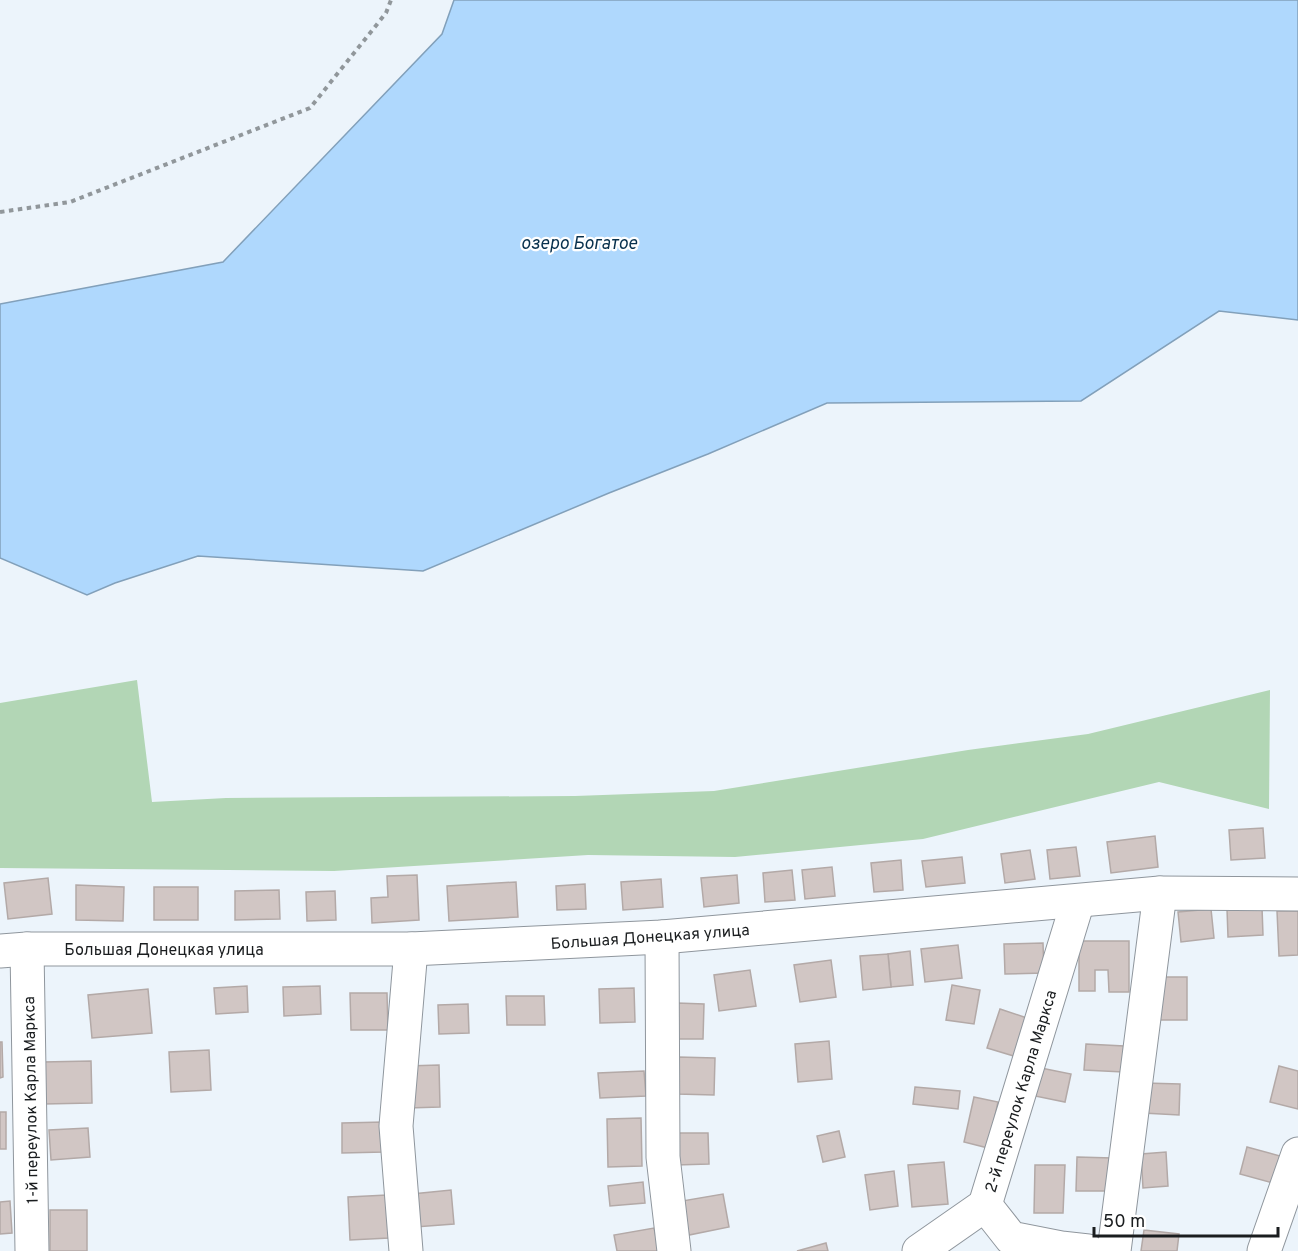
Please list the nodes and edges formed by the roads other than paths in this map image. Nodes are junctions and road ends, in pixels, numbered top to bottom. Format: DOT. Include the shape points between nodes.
graph roads {
  1 [pos="1160,893"];
  2 [pos="1298,894"];
  3 [pos="1078,901"];
  4 [pos="662,937"];
  5 [pos="411,949"];
  6 [pos="14,950"];
  7 [pos="1298,1154"];
  8 [pos="985,1205"];
  9 [pos="32,1251"];
  10 [pos="406,1251"];
  11 [pos="674,1251"];
  12 [pos="920,1251"];
  13 [pos="1088,1251"];
  14 [pos="1114,1251"];
  15 [pos="1264,1251"];
  1 -- 2 [label="street, Большая Донецкая улица"];
  1 -- 3 [label="street, Большая Донецкая улица"];
  1 -- 14 [label="street"];
  3 -- 4 [label="street, Большая Донецкая улица"];
  3 -- 8 [label="street, 2-й переулок Карла Маркса"];
  4 -- 5 [label="street, Большая Донецкая улица"];
  4 -- 11 [label="street" via="663,1157"];
  5 -- 6 [label="street, Большая Донецкая улица"];
  5 -- 10 [label="street" via="396,1126"];
  6 -- 9 [label="street, 1-й переулок Карла Маркса"];
  7 -- 15 [label="street"];
  8 -- 12 [label="street, 2-й переулок Карла Маркса"];
  8 -- 13 [label="street" via="1011,1238"];
}
